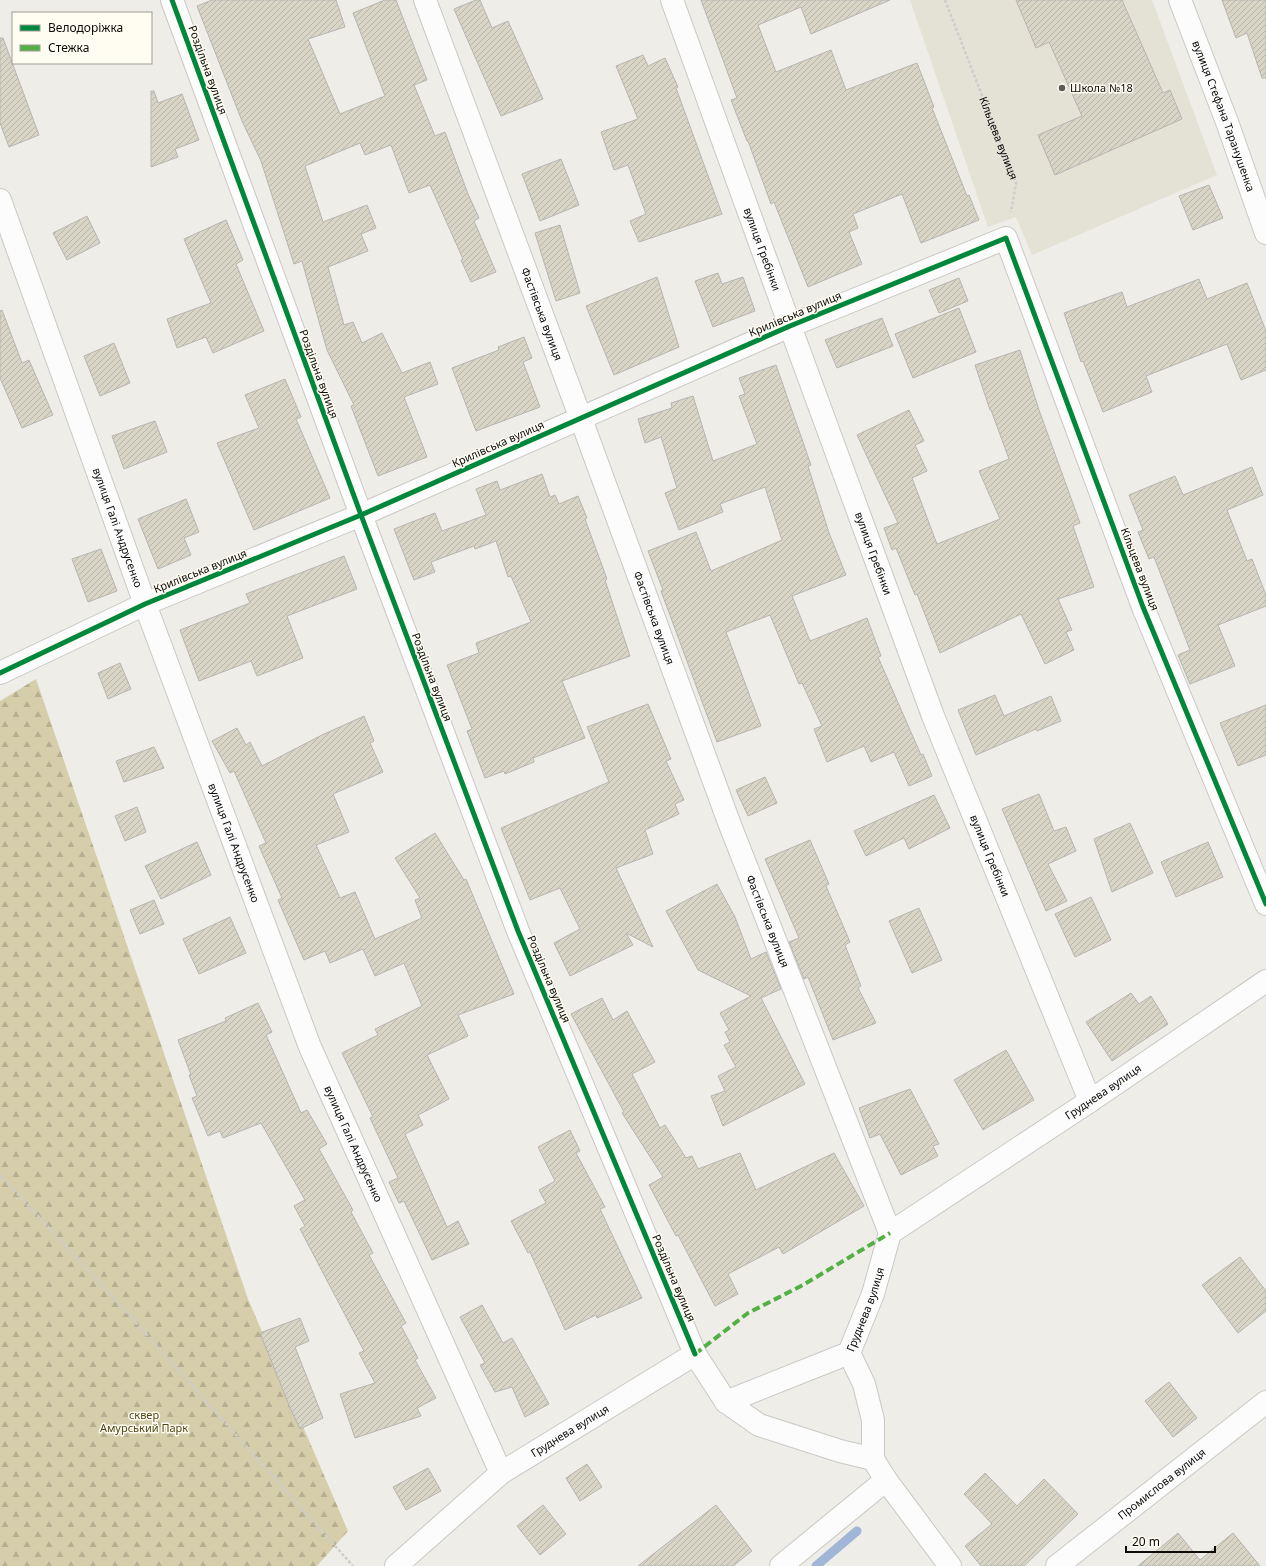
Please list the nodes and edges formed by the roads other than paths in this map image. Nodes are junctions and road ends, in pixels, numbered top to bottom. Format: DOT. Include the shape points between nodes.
graph roads {
  1 [pos="172,0"];
  2 [pos="425,0"];
  3 [pos="672,0"];
  4 [pos="1180,0"];
  5 [pos="0,200"];
  6 [pos="1266,233"];
  7 [pos="1006,238"];
  8 [pos="790,326"];
  9 [pos="582,419"];
  10 [pos="361,515"];
  11 [pos="146,604"];
  12 [pos="0,673"];
  13 [pos="1266,904"];
  14 [pos="1266,981"];
  15 [pos="1090,1101"];
  16 [pos="890,1233"];
  17 [pos="849,1353"];
  18 [pos="696,1354"];
  19 [pos="726,1402"];
  20 [pos="1266,1402"];
  21 [pos="873,1459"];
  22 [pos="501,1473"];
  23 [pos="886,1480"];
  24 [pos="396,1566"];
  25 [pos="781,1566"];
  26 [pos="950,1566"];
  27 [pos="1057,1566"];
  1 -- 10 [label="street, Роздільна вулиця"];
  2 -- 9 [label="street, Фастівська вулиця"];
  3 -- 8 [label="street, вулиця Гребінки"];
  4 -- 6 [label="street, вулиця Стефана Таранушенка"];
  5 -- 11 [label="street, вулиця Галі Андрусенко"];
  7 -- 8 [label="street, Крилівська вулиця"];
  7 -- 13 [label="street, Кільцева вулиця" via="1143,607"];
  8 -- 9 [label="street, Крилівська вулиця"];
  8 -- 15 [label="street, вулиця Гребінки" via="933,716"];
  9 -- 10 [label="street, Крилівська вулиця"];
  9 -- 16 [label="street, Фастівська вулиця" via="730,825"];
  10 -- 11 [label="street, Крилівська вулиця"];
  10 -- 18 [label="street, Роздільна вулиця" via="518,932"];
  11 -- 12 [label="street, Крилівська вулиця"];
  11 -- 22 [label="street, вулиця Галі Андрусенко" via="310,1047"];
  14 -- 15 [label="street, Груднева вулиця"];
  15 -- 16 [label="street, Груднева вулиця"];
  16 -- 17 [label="street, Груднева вулиця" via="873,1294"];
  17 -- 19 [label="street, Груднева вулиця"];
  17 -- 21 [label="street" via="864,1384 873,1420"];
  18 -- 19 [label="street"];
  18 -- 22 [label="street, Груднева вулиця"];
  19 -- 21 [label="street" via="758,1425"];
  20 -- 27 [label="street, Промислова вулиця"];
  21 -- 23 [label="street"];
  22 -- 24 [label="street, Груднева вулиця"];
  23 -- 25 [label="street"];
  23 -- 26 [label="street"];
}
